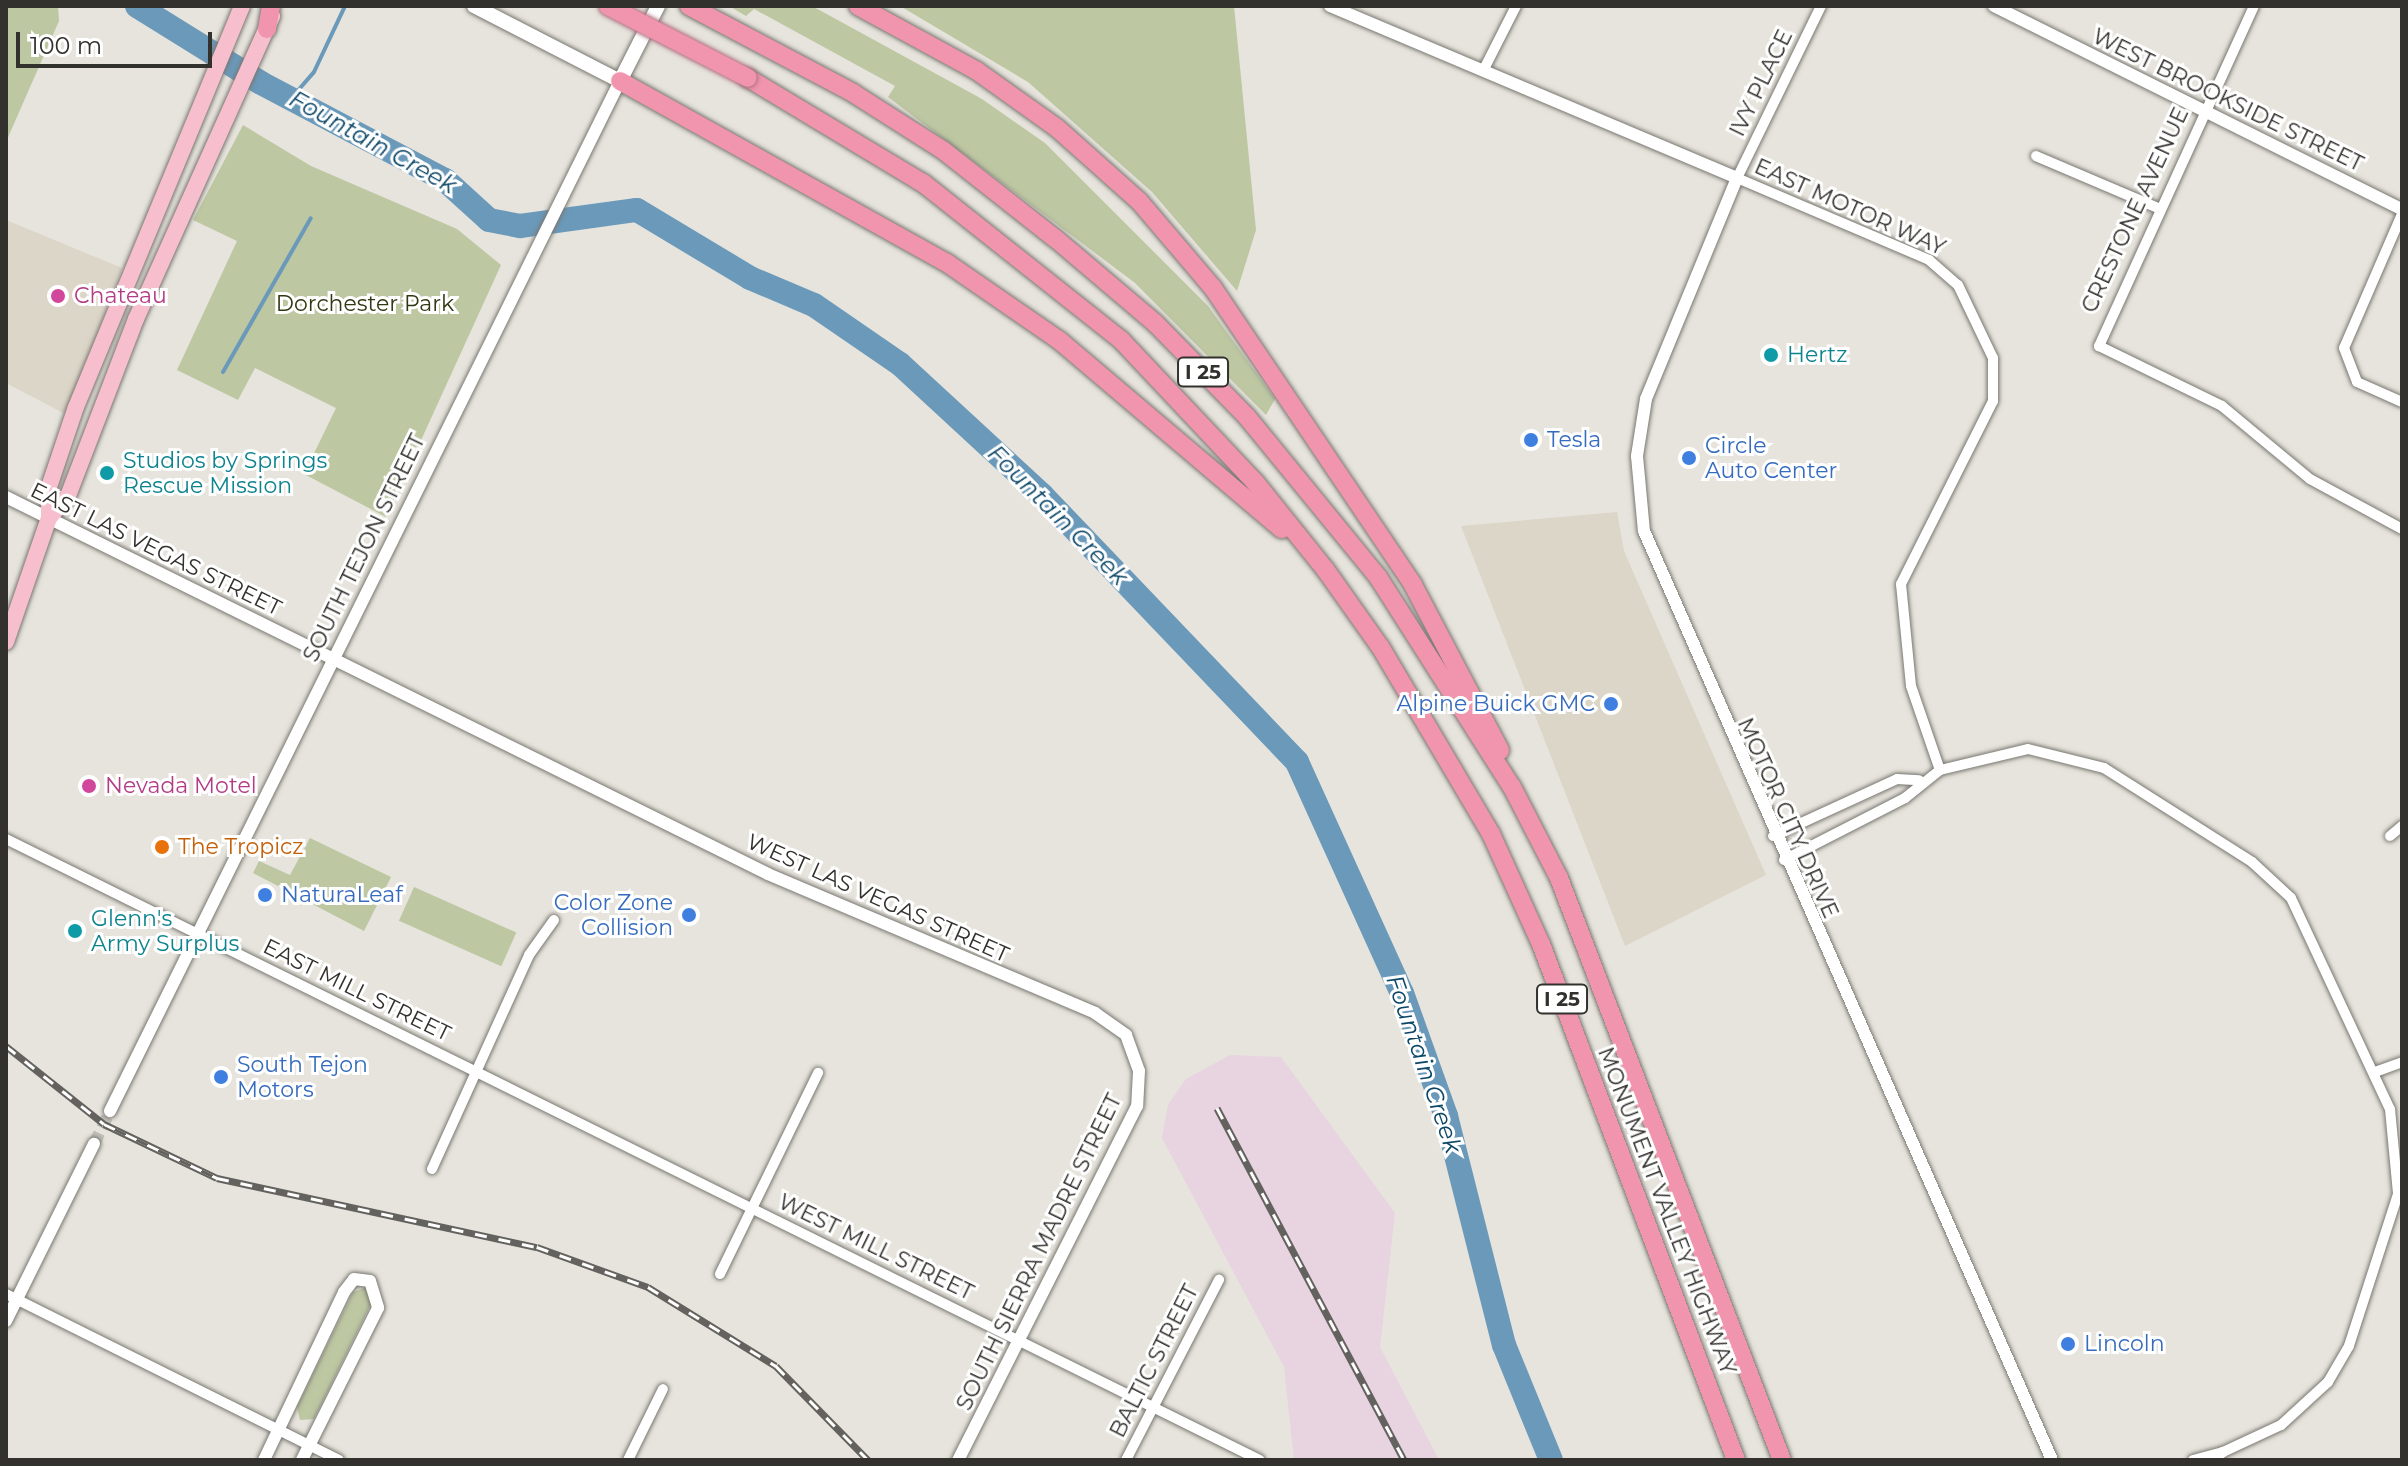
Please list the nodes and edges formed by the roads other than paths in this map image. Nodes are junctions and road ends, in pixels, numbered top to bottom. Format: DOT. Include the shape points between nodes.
graph roads {
  1 [pos="242,6"];
  2 [pos="274,6"];
  3 [pos="474,6"];
  4 [pos="608,6"];
  5 [pos="658,6"];
  6 [pos="689,6"];
  7 [pos="858,6"];
  8 [pos="1330,6"];
  9 [pos="1516,6"];
  10 [pos="1821,6"];
  11 [pos="1994,6"];
  12 [pos="2254,6"];
  13 [pos="267,29"];
  14 [pos="1483,71"];
  15 [pos="620,81"];
  16 [pos="2203,110"];
  17 [pos="2036,156"];
  18 [pos="1737,178"];
  19 [pos="2158,208"];
  20 [pos="2402,211"];
  21 [pos="2402,402"];
  22 [pos="6,497"];
  23 [pos="49,518"];
  24 [pos="2402,529"];
  25 [pos="1325,569"];
  26 [pos="6,642"];
  27 [pos="334,659"];
  28 [pos="1940,770"];
  29 [pos="1919,780"];
  30 [pos="590,785"];
  31 [pos="1531,822"];
  32 [pos="1773,836"];
  33 [pos="6,839"];
  34 [pos="1784,860"];
  35 [pos="554,920"];
  36 [pos="199,934"];
  37 [pos="1137,1058"];
  38 [pos="2402,1062"];
  39 [pos="475,1071"];
  40 [pos="2375,1072"];
  41 [pos="818,1073"];
  42 [pos="110,1111"];
  43 [pos="94,1144"];
  44 [pos="432,1169"];
  45 [pos="752,1209"];
  46 [pos="720,1274"];
  47 [pos="1219,1280"];
  48 [pos="12,1297"];
  49 [pos="6,1321"];
  50 [pos="1018,1339"];
  51 [pos="663,1389"];
  52 [pos="1152,1410"];
  53 [pos="278,1431"];
  54 [pos="309,1445"];
  55 [pos="2223,1452"];
  56 [pos="264,1460"];
  57 [pos="302,1460"];
  58 [pos="339,1460"];
  59 [pos="628,1460"];
  60 [pos="958,1460"];
  61 [pos="1126,1460"];
  62 [pos="1260,1460"];
  63 [pos="1736,1460"];
  64 [pos="1782,1460"];
  65 [pos="2052,1460"];
  66 [pos="2193,1460"];
  67 [pos="2213,1460"];
  1 -- 23 [label="main road" via="76,407 49,487"];
  2 -- 13 [label="highway"];
  3 -- 15 [label="main road"];
  4 -- 25 [label="highway, MONUMENT VALLEY HIGHWAY / I 25, bridge" via="748,78 923,183 1110,331 1255,482"];
  5 -- 15 [label="main road, SOUTH TEJON STREET"];
  6 -- 31 [label="highway, MONUMENT VALLEY HIGHWAY / I 25" via="944,151 1155,323 1247,417 1378,577"];
  7 -- 31 [label="highway" via="977,71 1057,128 1139,201 1213,288 1413,585 1482,708"];
  8 -- 14 [label="street, EAST MOTOR WAY"];
  9 -- 14 [label="street"];
  10 -- 18 [label="street, IVY PLACE"];
  11 -- 16 [label="street, WEST BROOKSIDE STREET"];
  12 -- 16 [label="street, CRESTONE AVENUE"];
  13 -- 23 [label="main road" via="68,496"];
  14 -- 18 [label="street, EAST MOTOR WAY"];
  15 -- 25 [label="highway" via="947,263 1026,317 1197,453"];
  15 -- 27 [label="street, SOUTH TEJON STREET"];
  16 -- 19 [label="street, CRESTONE AVENUE"];
  16 -- 20 [label="street, WEST BROOKSIDE STREET"];
  17 -- 19 [label="street"];
  18 -- 28 [label="street, EAST MOTOR WAY" via="1929,260 1958,285 1993,358 1993,401 1901,584 1911,686"];
  18 -- 32 [label="street, MOTOR CITY DRIVE" via="1646,399 1638,502 1664,590"];
  19 -- 24 [label="street, CRESTONE AVENUE" via="2099,346 2222,406 2323,488"];
  20 -- 21 [label="street" via="2344,348 2357,382"];
  22 -- 23 [label="street, EAST LAS VEGAS STREET"];
  23 -- 26 [label="main road"];
  23 -- 27 [label="street, EAST LAS VEGAS STREET"];
  25 -- 63 [label="highway, MONUMENT VALLEY HIGHWAY / I 25" via="1381,648 1491,834 1541,944"];
  27 -- 30 [label="street, EAST LAS VEGAS STREET"];
  27 -- 36 [label="street, SOUTH TEJON STREET"];
  28 -- 29 [label="street"];
  28 -- 40 [label="street" via="2028,749 2077,757 2252,862 2291,898"];
  29 -- 32 [label="street" via="1897,779"];
  29 -- 34 [label="street" via="1905,798"];
  30 -- 37 [label="street, WEST LAS VEGAS STREET" via="768,874 1095,1013 1126,1035"];
  31 -- 64 [label="highway, MONUMENT VALLEY HIGHWAY / I 25" via="1626,1044"];
  32 -- 34 [label="street, MOTOR CITY DRIVE"];
  33 -- 36 [label="street, EAST MILL STREET"];
  34 -- 65 [label="street, MOTOR CITY DRIVE"];
  35 -- 39 [label="street" via="529,955"];
  36 -- 39 [label="street, EAST MILL STREET"];
  36 -- 42 [label="street, SOUTH TEJON STREET"];
  37 -- 50 [label="street, SOUTH SIERRA MADRE STREET" via="1137,1106"];
  38 -- 40 [label="street"];
  39 -- 44 [label="street"];
  39 -- 45 [label="street, WEST MILL STREET"];
  40 -- 55 [label="street" via="2397,1139 2398,1194 2349,1346 2305,1409"];
  41 -- 45 [label="street"];
  43 -- 48 [label="street"];
  45 -- 46 [label="street"];
  45 -- 50 [label="street, WEST MILL STREET"];
  47 -- 52 [label="street, BALTIC STREET"];
  48 -- 49 [label="street"];
  48 -- 53 [label="street"];
  50 -- 52 [label="street, WEST MILL STREET"];
  50 -- 60 [label="street, SOUTH SIERRA MADRE STREET"];
  51 -- 59 [label="street"];
  52 -- 61 [label="street, BALTIC STREET"];
  52 -- 62 [label="street, WEST MILL STREET"];
  53 -- 54 [label="street"];
  53 -- 54 [label="street" via="344,1292 354,1279 370,1281 378,1308"];
  53 -- 56 [label="street"];
  54 -- 57 [label="street"];
  54 -- 58 [label="street"];
  55 -- 66 [label="street"];
  55 -- 67 [label="street"];
}
